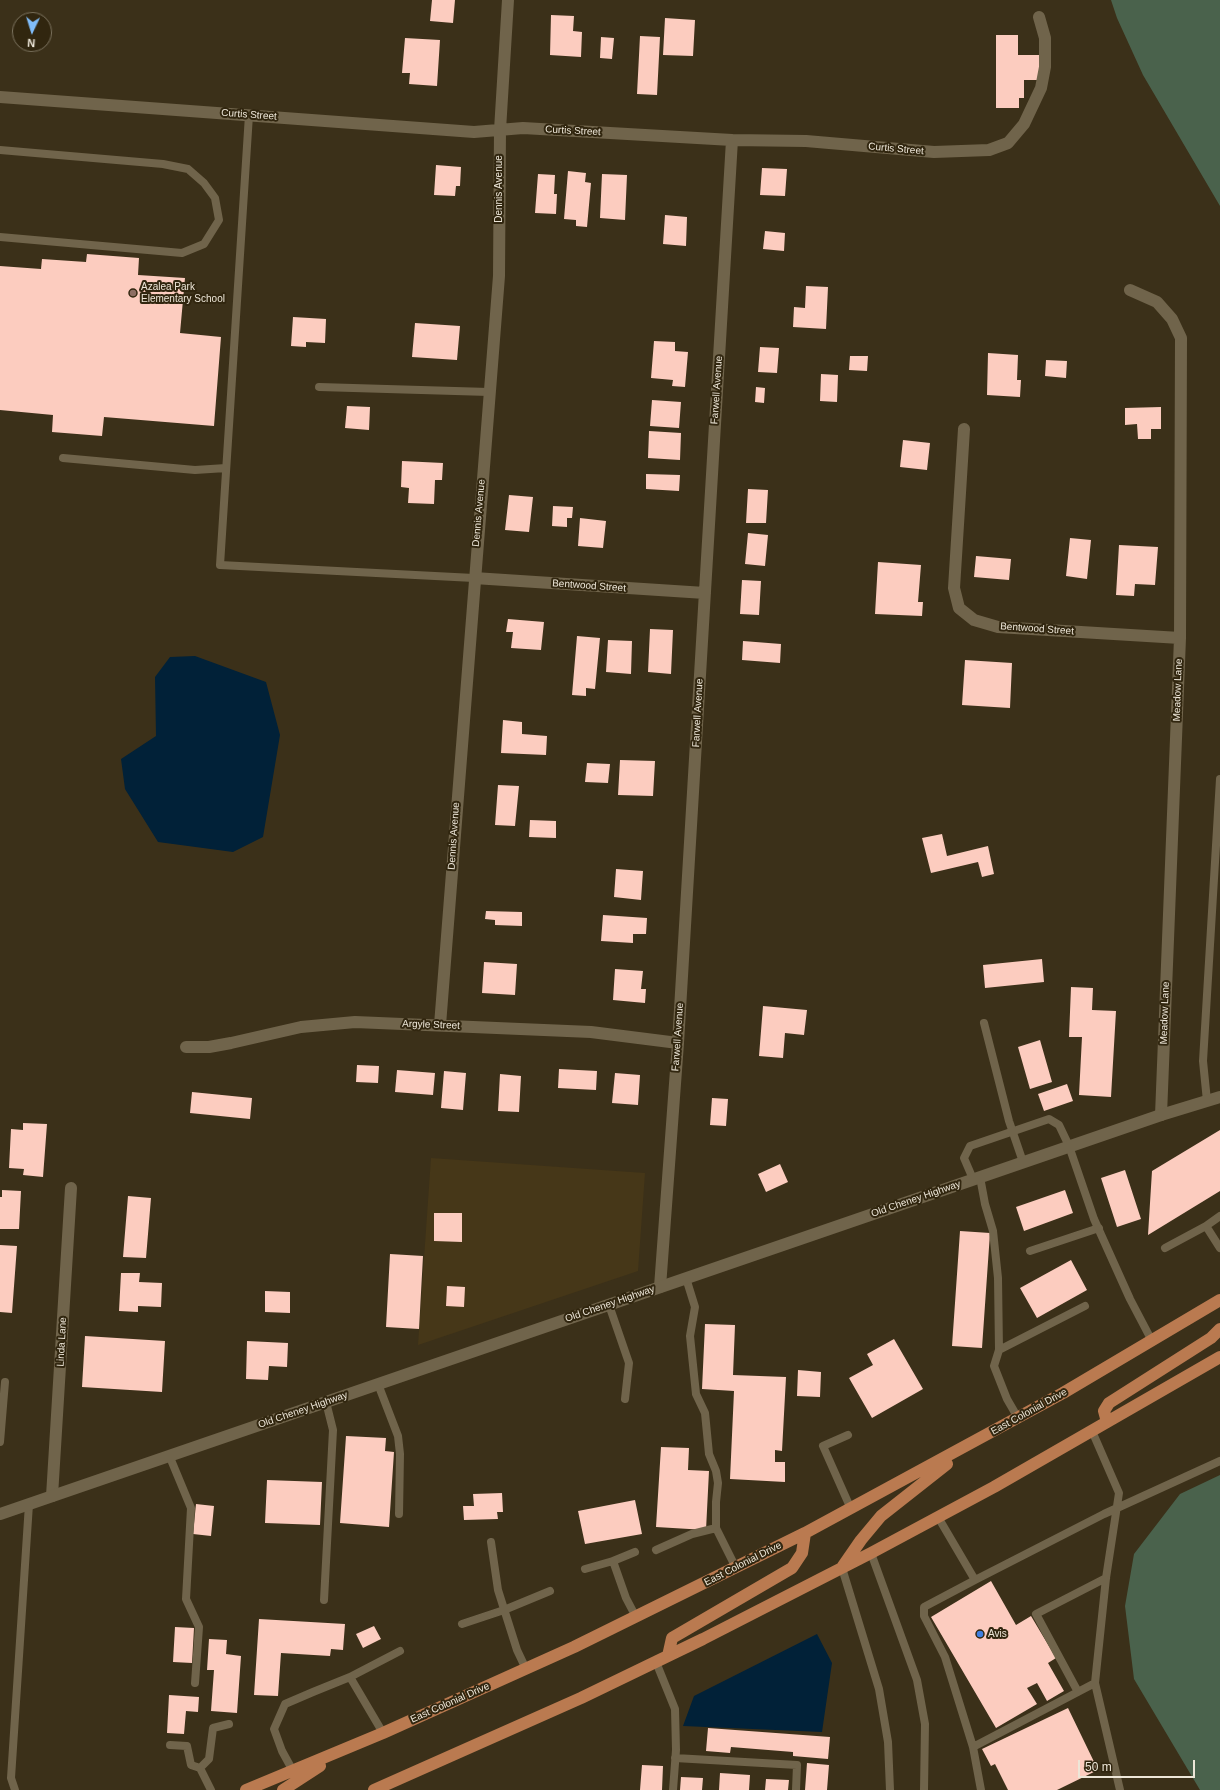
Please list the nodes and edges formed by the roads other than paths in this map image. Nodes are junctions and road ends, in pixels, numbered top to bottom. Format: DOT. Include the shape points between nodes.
graph roads {
  1 [pos="508,0"];
  2 [pos="1039,17"];
  3 [pos="0,97"];
  4 [pos="249,115"];
  5 [pos="500,130"];
  6 [pos="732,140"];
  7 [pos="0,150"];
  8 [pos="0,237"];
  9 [pos="1130,290"];
  10 [pos="319,387"];
  11 [pos="489,392"];
  12 [pos="964,429"];
  13 [pos="64,458"];
  14 [pos="226,468"];
  15 [pos="474,578"];
  16 [pos="705,593"];
  17 [pos="1180,638"];
  18 [pos="1220,779"];
  19 [pos="984,1023"];
  20 [pos="440,1025"];
  21 [pos="678,1043"];
  22 [pos="186,1047"];
  23 [pos="1220,1097"];
  24 [pos="1207,1101"];
  25 [pos="1160,1115"];
  26 [pos="1013,1130"];
  27 [pos="1069,1146"];
  28 [pos="1023,1162"];
  29 [pos="977,1178"];
  30 [pos="71,1188"];
  31 [pos="1220,1216"];
  32 [pos="1206,1226"];
  33 [pos="1099,1228"];
  34 [pos="1165,1248"];
  35 [pos="1220,1248"];
  36 [pos="1030,1251"];
  37 [pos="686,1278"];
  38 [pos="660,1287"];
  39 [pos="1220,1300"];
  40 [pos="609,1305"];
  41 [pos="1085,1306"];
  42 [pos="1220,1329"];
  43 [pos="1152,1341"];
  44 [pos="999,1350"];
  45 [pos="1220,1358"];
  46 [pos="5,1382"];
  47 [pos="378,1384"];
  48 [pos="625,1398"];
  49 [pos="326,1402"];
  50 [pos="1018,1418"];
  51 [pos="1107,1422"];
  52 [pos="1092,1431"];
  53 [pos="848,1435"];
  54 [pos="0,1442"];
  55 [pos="974,1443"];
  56 [pos="169,1455"];
  57 [pos="1220,1461"];
  58 [pos="52,1496"];
  59 [pos="29,1504"];
  60 [pos="851,1508"];
  61 [pos="1118,1509"];
  62 [pos="0,1511"];
  63 [pos="399,1514"];
  64 [pos="938,1517"];
  65 [pos="716,1528"];
  66 [pos="805,1533"];
  67 [pos="491,1542"];
  68 [pos="656,1550"];
  69 [pos="635,1552"];
  70 [pos="871,1553"];
  71 [pos="613,1560"];
  72 [pos="736,1568"];
  73 [pos="842,1568"];
  74 [pos="585,1569"];
  75 [pos="1106,1578"];
  76 [pos="975,1580"];
  77 [pos="550,1591"];
  78 [pos="324,1600"];
  79 [pos="504,1610"];
  80 [pos="636,1617"];
  81 [pos="462,1624"];
  82 [pos="400,1651"];
  83 [pos="668,1656"];
  84 [pos="656,1662"];
  85 [pos="526,1669"];
  86 [pos="350,1677"];
  87 [pos="195,1683"];
  88 [pos="1095,1683"];
  89 [pos="1078,1692"];
  90 [pos="229,1724"];
  91 [pos="383,1733"];
  92 [pos="170,1745"];
  93 [pos="973,1747"];
  94 [pos="342,1750"];
  95 [pos="675,1758"];
  96 [pos="200,1768"];
  97 [pos="293,1771"];
  98 [pos="390,1787"];
  99 [pos="14,1790"];
  100 [pos="211,1790"];
  101 [pos="246,1790"];
  102 [pos="283,1790"];
  103 [pos="374,1790"];
  104 [pos="673,1790"];
  105 [pos="796,1790"];
  106 [pos="890,1790"];
  107 [pos="924,1790"];
  108 [pos="981,1790"];
  109 [pos="1120,1790"];
  1 -- 5 [label="street, Dennis Avenue"];
  2 -- 6 [label="street, Curtis Street" via="1045,38 1045,67 1041,88 1024,124 1008,143 988,150 934,152 806,142"];
  3 -- 4 [label="street, Curtis Street"];
  4 -- 5 [label="street, Curtis Street" via="474,132"];
  4 -- 14 [label="lane"];
  5 -- 6 [label="street, Curtis Street" via="523,128"];
  5 -- 11 [label="street, Dennis Avenue" via="499,276"];
  6 -- 16 [label="street, Farwell Avenue"];
  7 -- 8 [label="lane" via="163,164 188,169 204,183 215,198 220,220 204,244 182,253"];
  9 -- 17 [label="street, Meadow Lane" via="1157,302 1172,319 1181,338"];
  10 -- 11 [label="lane"];
  11 -- 15 [label="street, Dennis Avenue"];
  12 -- 17 [label="street, Bentwood Street" via="954,588 960,608 974,620 998,627"];
  13 -- 14 [label="lane" via="195,470"];
  14 -- 15 [label="lane" via="220,564"];
  15 -- 16 [label="street, Bentwood Street"];
  15 -- 20 [label="street, Dennis Avenue"];
  16 -- 21 [label="street, Farwell Avenue"];
  17 -- 25 [label="street, Meadow Lane"];
  18 -- 24 [label="lane" via="1203,1061"];
  19 -- 26 [label="lane"];
  20 -- 21 [label="street, Argyle Street" via="591,1032"];
  20 -- 22 [label="street, Argyle Street" via="355,1022 301,1027 209,1047"];
  21 -- 38 [label="street, Farwell Avenue"];
  23 -- 24 [label="street, Old Cheney Highway"];
  24 -- 25 [label="street, Old Cheney Highway"];
  25 -- 27 [label="street, Old Cheney Highway"];
  26 -- 27 [label="lane" via="1049,1119 1059,1124"];
  26 -- 28 [label="lane"];
  26 -- 29 [label="lane" via="970,1146 964,1158"];
  27 -- 28 [label="street, Old Cheney Highway"];
  27 -- 33 [label="lane"];
  28 -- 29 [label="street, Old Cheney Highway"];
  29 -- 37 [label="street, Old Cheney Highway"];
  29 -- 44 [label="lane" via="993,1231 998,1278"];
  30 -- 58 [label="street, Linda Lane"];
  31 -- 32 [label="lane"];
  32 -- 34 [label="lane"];
  32 -- 35 [label="lane"];
  33 -- 36 [label="lane"];
  33 -- 43 [label="lane" via="1130,1299"];
  37 -- 38 [label="street, Old Cheney Highway"];
  37 -- 65 [label="lane" via="695,1307 690,1336 696,1394 705,1413 709,1454 718,1483"];
  38 -- 40 [label="street, Old Cheney Highway"];
  39 -- 43 [label="highway, East Colonial Drive"];
  40 -- 47 [label="street, Old Cheney Highway"];
  40 -- 48 [label="lane" via="629,1363"];
  41 -- 44 [label="lane"];
  42 -- 51 [label="highway" via="1211,1338 1110,1404 1104,1411"];
  43 -- 50 [label="highway, East Colonial Drive"];
  44 -- 50 [label="lane" via="994,1366 1007,1399"];
  45 -- 51 [label="highway"];
  46 -- 54 [label="lane"];
  47 -- 49 [label="street, Old Cheney Highway"];
  47 -- 63 [label="lane" via="398,1436"];
  49 -- 56 [label="street, Old Cheney Highway"];
  49 -- 78 [label="lane" via="333,1430"];
  50 -- 55 [label="highway, East Colonial Drive"];
  51 -- 52 [label="highway"];
  52 -- 61 [label="lane" via="1119,1493"];
  52 -- 64 [label="highway"];
  53 -- 60 [label="lane" via="823,1446"];
  55 -- 60 [label="highway, East Colonial Drive"];
  55 -- 73 [label="highway" via="881,1516"];
  56 -- 58 [label="street, Old Cheney Highway"];
  56 -- 87 [label="lane" via="191,1508 186,1600 199,1627"];
  57 -- 61 [label="lane"];
  58 -- 59 [label="street, Old Cheney Highway"];
  59 -- 62 [label="street, Old Cheney Highway"];
  59 -- 99 [label="lane" via="11,1778"];
  60 -- 66 [label="highway, East Colonial Drive"];
  61 -- 75 [label="lane"];
  61 -- 76 [label="lane"];
  64 -- 70 [label="highway"];
  64 -- 76 [label="lane"];
  65 -- 68 [label="lane" via="692,1534"];
  65 -- 72 [label="lane"];
  66 -- 72 [label="highway, East Colonial Drive"];
  66 -- 83 [label="highway" via="802,1553 792,1568 672,1638"];
  67 -- 79 [label="lane" via="498,1590"];
  69 -- 71 [label="lane"];
  70 -- 73 [label="highway"];
  70 -- 107 [label="lane" via="917,1680 925,1724"];
  71 -- 74 [label="lane"];
  71 -- 80 [label="lane" via="626,1598"];
  72 -- 80 [label="highway, East Colonial Drive"];
  73 -- 83 [label="highway"];
  73 -- 106 [label="lane" via="879,1689 888,1742"];
  75 -- 88 [label="lane"];
  75 -- 89 [label="lane" via="1036,1614"];
  76 -- 93 [label="lane" via="924,1607 924,1616 945,1657"];
  77 -- 79 [label="lane"];
  79 -- 81 [label="lane"];
  79 -- 85 [label="lane"];
  80 -- 85 [label="highway, East Colonial Drive"];
  82 -- 86 [label="lane"];
  83 -- 84 [label="highway"];
  84 -- 95 [label="lane" via="675,1708"];
  84 -- 98 [label="highway"];
  85 -- 91 [label="highway, East Colonial Drive"];
  86 -- 91 [label="lane"];
  86 -- 97 [label="lane" via="285,1704 274,1729"];
  88 -- 89 [label="lane"];
  88 -- 109 [label="lane"];
  89 -- 93 [label="lane"];
  90 -- 96 [label="lane" via="213,1728 209,1759"];
  91 -- 94 [label="highway, East Colonial Drive"];
  92 -- 96 [label="lane" via="187,1746 191,1765"];
  93 -- 108 [label="lane"];
  94 -- 97 [label="highway, East Colonial Drive"];
  94 -- 102 [label="highway"];
  95 -- 104 [label="lane"];
  95 -- 105 [label="lane" via="797,1765"];
  96 -- 100 [label="lane"];
  97 -- 101 [label="highway, East Colonial Drive"];
  98 -- 103 [label="highway"];
}
